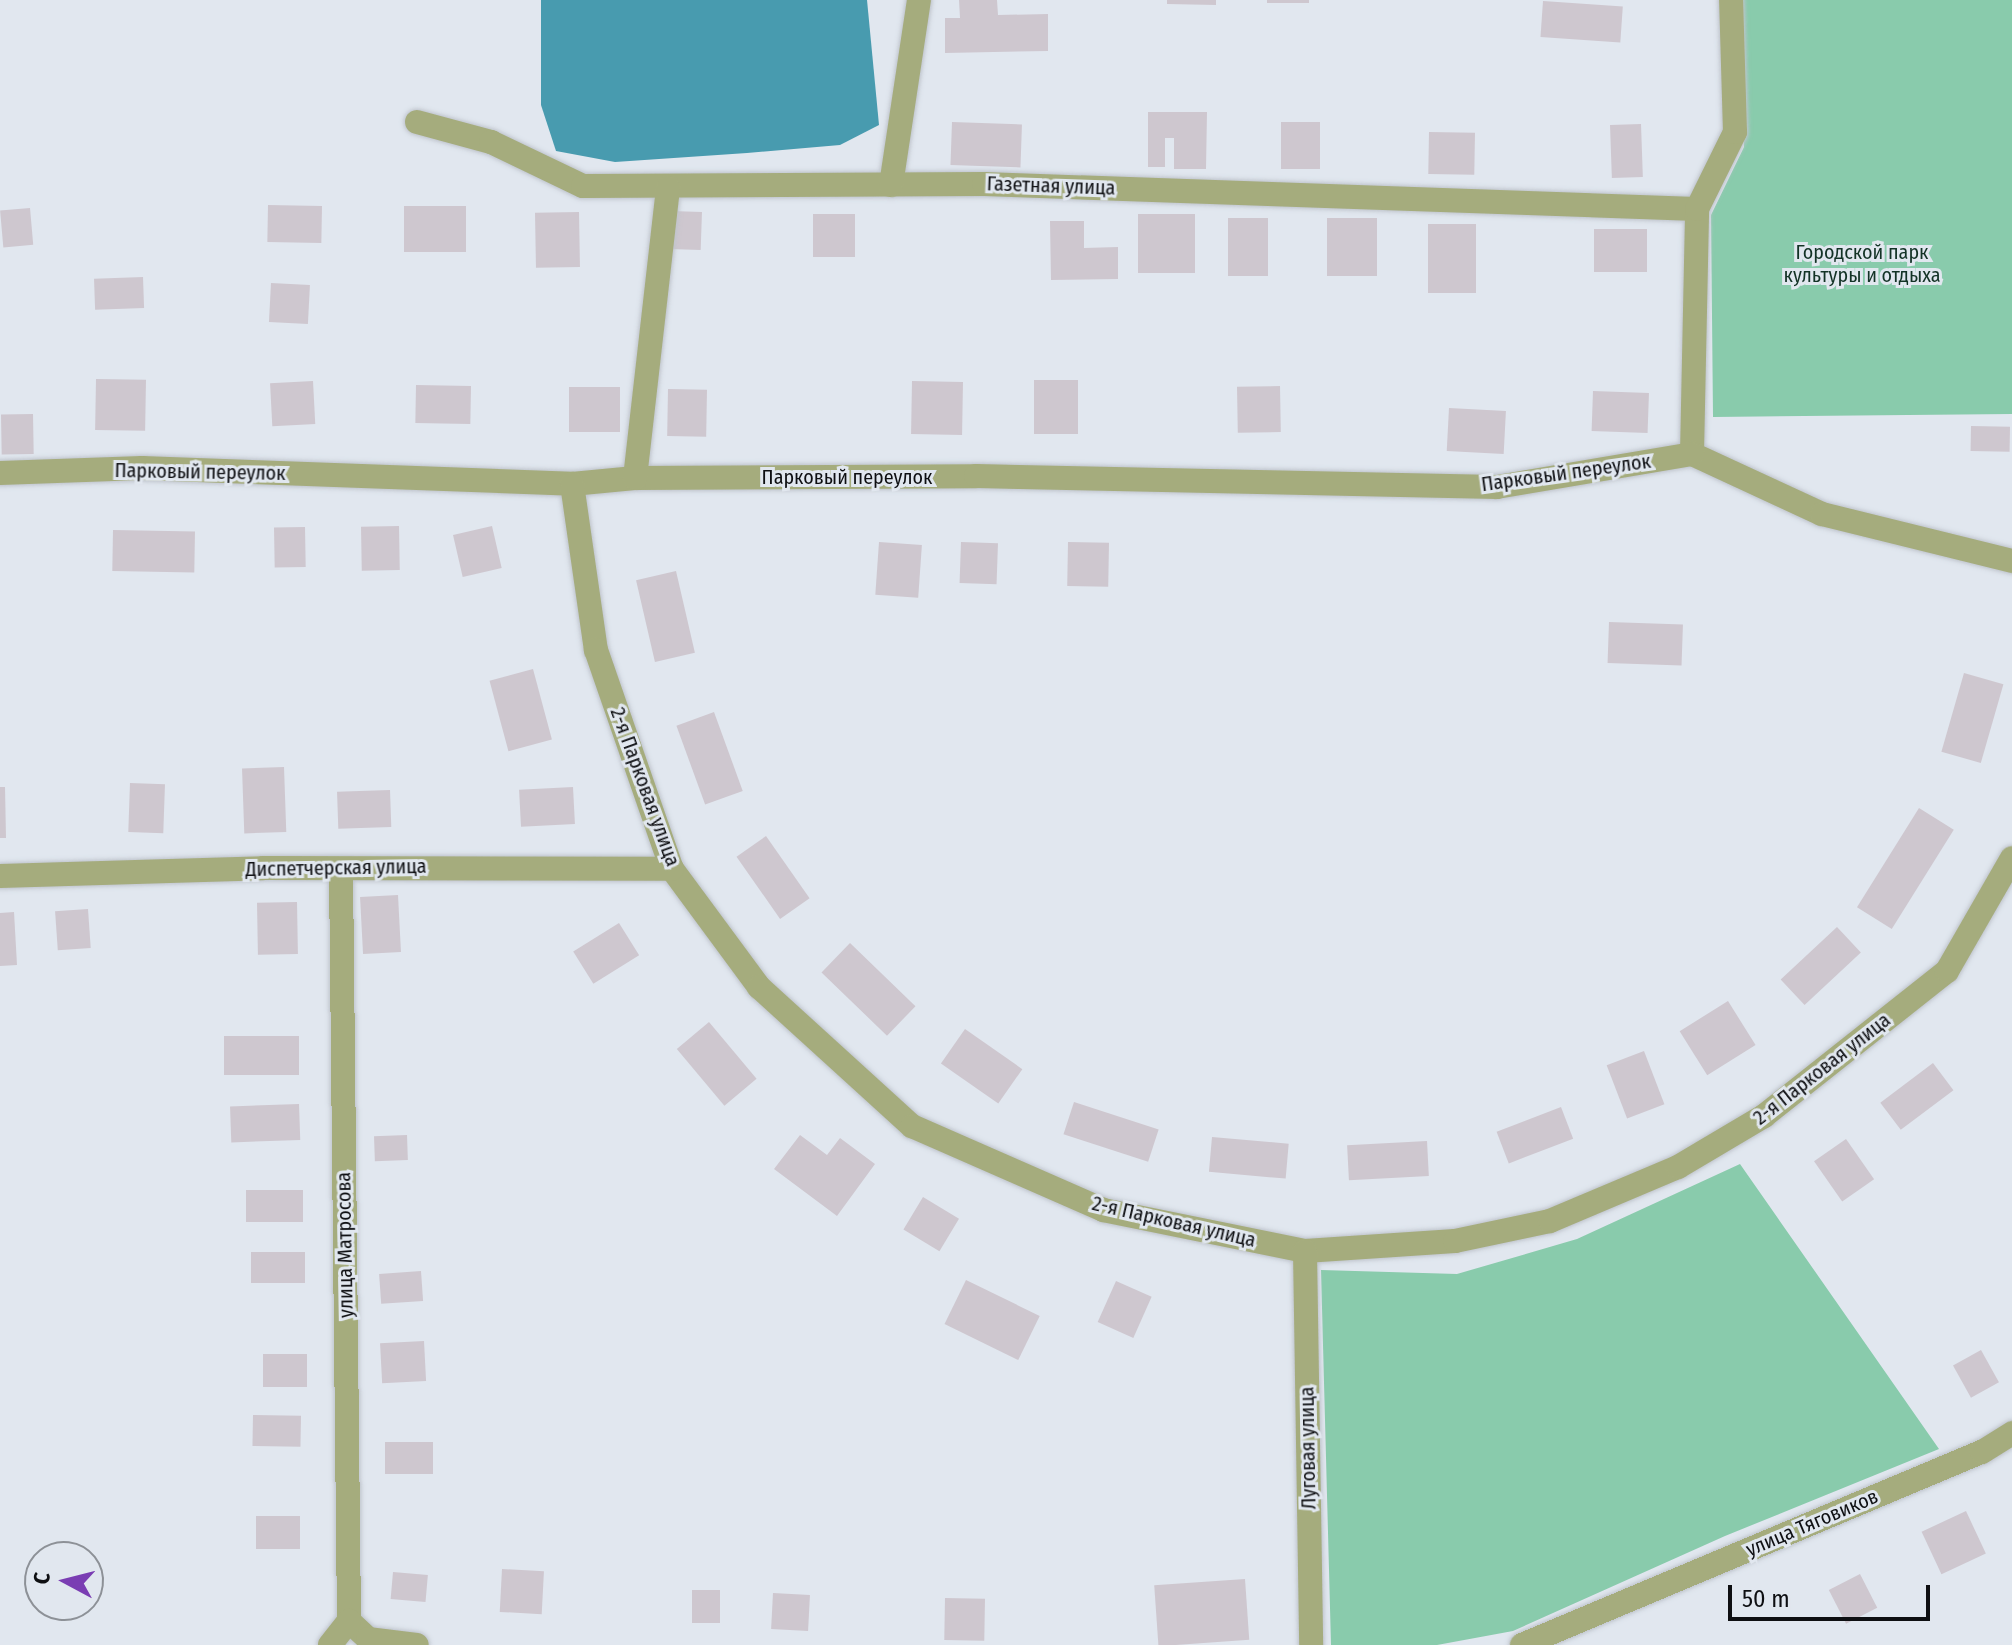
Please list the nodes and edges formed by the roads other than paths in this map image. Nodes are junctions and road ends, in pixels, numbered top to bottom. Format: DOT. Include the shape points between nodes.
graph roads {
  1 [pos="919,0"];
  2 [pos="1731,0"];
  3 [pos="417,122"];
  4 [pos="891,185"];
  5 [pos="668,188"];
  6 [pos="1697,209"];
  7 [pos="1692,454"];
  8 [pos="0,473"];
  9 [pos="635,478"];
  10 [pos="572,484"];
  11 [pos="2012,561"];
  12 [pos="2012,860"];
  13 [pos="672,869"];
  14 [pos="341,870"];
  15 [pos="0,876"];
  16 [pos="1305,1251"];
  17 [pos="2012,1433"];
  18 [pos="349,1621"];
  19 [pos="330,1645"];
  20 [pos="417,1645"];
  21 [pos="1311,1645"];
  22 [pos="1522,1645"];
  1 -- 4 [label="street"];
  2 -- 6 [label="street" via="1735,132"];
  3 -- 5 [label="street, Газетная улица" via="491,142 583,186"];
  4 -- 5 [label="street, Газетная улица"];
  4 -- 6 [label="street, Газетная улица" via="1338,194"];
  5 -- 9 [label="street"];
  6 -- 7 [label="street"];
  7 -- 9 [label="street, Парковый переулок" via="1497,487 976,476"];
  7 -- 11 [label="street" via="1822,514"];
  8 -- 10 [label="street, Парковый переулок" via="142,468"];
  9 -- 10 [label="street, Парковый переулок"];
  10 -- 13 [label="street, 2-я Парковая улица" via="596,650"];
  12 -- 16 [label="street, 2-я Парковая улица" via="1947,971 1764,1116 1678,1167 1550,1221 1455,1241"];
  13 -- 14 [label="street, Диспетчерская улица"];
  13 -- 16 [label="street, 2-я Парковая улица" via="759,987 912,1126 1103,1210"];
  14 -- 15 [label="street, Диспетчерская улица"];
  14 -- 18 [label="street, улица Матросова"];
  16 -- 21 [label="street, Луговая улица"];
  17 -- 22 [label="street, улица Тяговиков" via="1982,1452"];
  18 -- 19 [label="street"];
  18 -- 20 [label="street" via="368,1639"];
}
